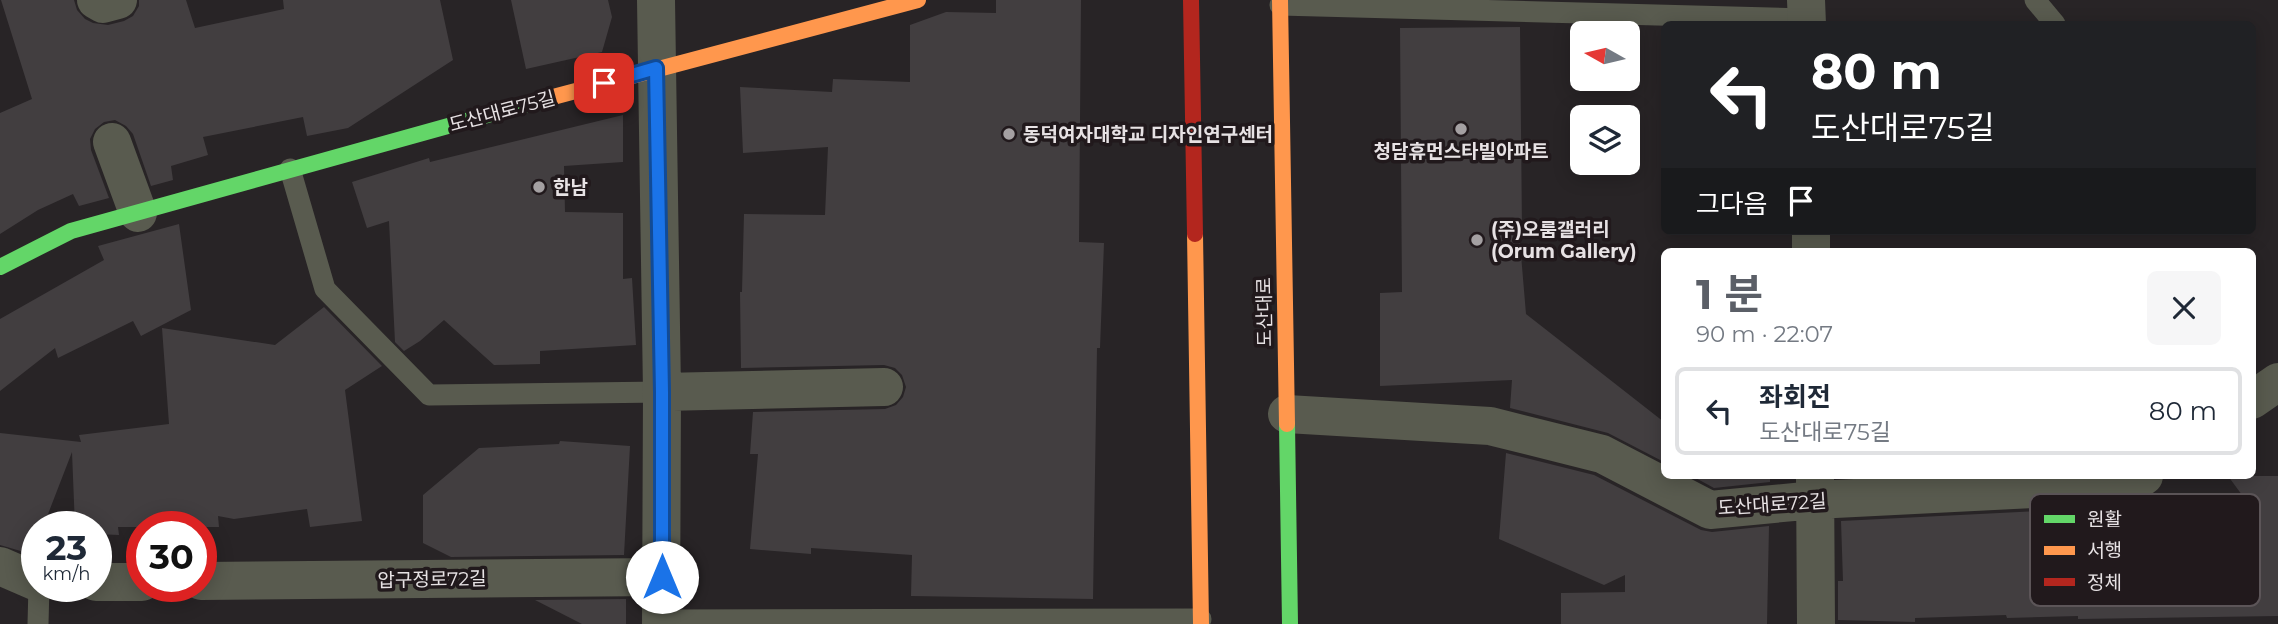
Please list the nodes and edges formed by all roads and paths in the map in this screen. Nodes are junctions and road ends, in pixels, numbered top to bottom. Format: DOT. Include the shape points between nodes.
graph roads {
  1 [pos="96,0"];
  2 [pos="118,0"];
  3 [pos="656,0"];
  4 [pos="918,0"];
  5 [pos="1191,0"];
  6 [pos="2035,0"];
  7 [pos="1280,3"];
  8 [pos="1807,15"];
  9 [pos="2052,21"];
  10 [pos="656,68"];
  11 [pos="112,142"];
  12 [pos="290,169"];
  13 [pos="138,213"];
  14 [pos="0,267"];
  15 [pos="2278,382"];
  16 [pos="884,387"];
  17 [pos="662,392"];
  18 [pos="2256,397"];
  19 [pos="1287,414"];
  20 [pos="2140,479"];
  21 [pos="1815,488"];
  22 [pos="0,566"];
  23 [pos="21,576"];
  24 [pos="662,577"];
  25 [pos="217,581"];
  26 [pos="38,602"];
  27 [pos="661,622"];
  28 [pos="1201,622"];
  29 [pos="38,624"];
  30 [pos="1290,624"];
  31 [pos="1816,624"];
  1 -- 2 [label="street" via="103,4"];
  3 -- 10 [label="street"];
  4 -- 10 [label="main road, 도산대로75길"];
  5 -- 28 [label="main road"];
  6 -- 9 [label="lane"];
  7 -- 8 [label="lane"];
  7 -- 19 [label="main road, 도산대로"];
  10 -- 12 [label="main road, 도산대로75길"];
  10 -- 17 [label="street"];
  11 -- 13 [label="street"];
  12 -- 13 [label="main road, 도산대로75길"];
  12 -- 17 [label="lane" via="325,289 429,395"];
  13 -- 14 [label="main road, 도산대로75길" via="71,232"];
  15 -- 18 [label="street"];
  16 -- 17 [label="street"];
  17 -- 24 [label="street"];
  19 -- 21 [label="street, 도산대로72길" via="1490,426 1602,454 1710,510"];
  19 -- 30 [label="main road, 도산대로"];
  20 -- 21 [label="street, 도산대로72길" via="2133,484"];
  21 -- 31 [label="street"];
  22 -- 23 [label="street"];
  24 -- 25 [label="street, 압구정로72길"];
  24 -- 27 [label="street"];
  26 -- 29 [label="lane"];
  27 -- 28 [label="lane"];
}
